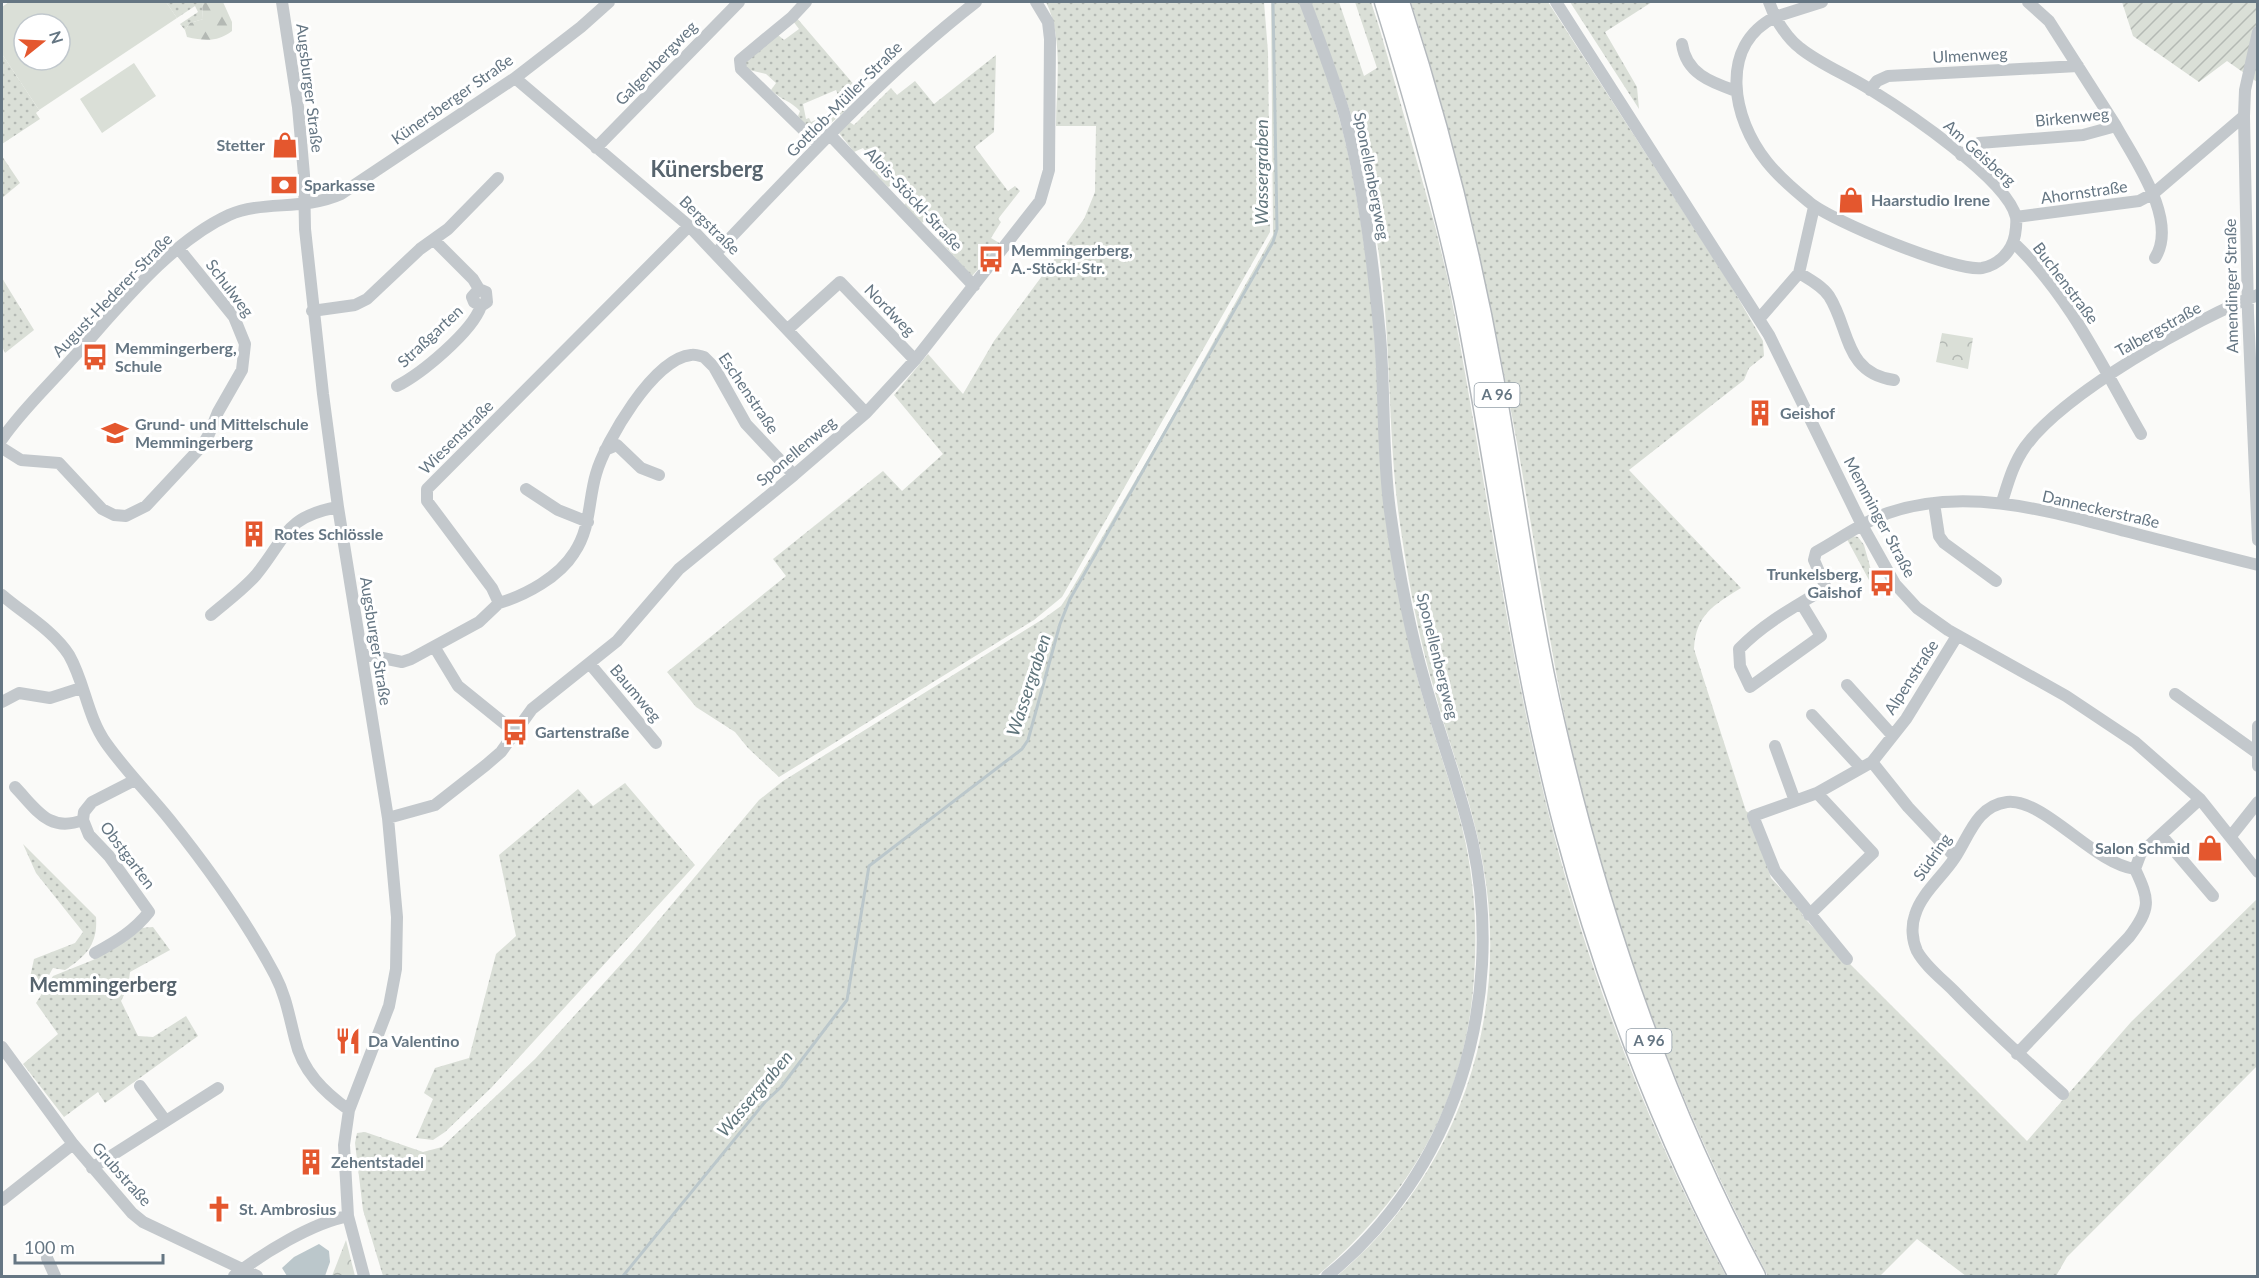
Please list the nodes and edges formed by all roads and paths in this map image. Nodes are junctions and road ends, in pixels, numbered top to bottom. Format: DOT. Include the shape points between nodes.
graph roads {
  1 [pos="282,2"];
  2 [pos="609,2"];
  3 [pos="739,2"];
  4 [pos="806,2"];
  5 [pos="976,2"];
  6 [pos="1036,2"];
  7 [pos="1305,2"];
  8 [pos="1384,2"];
  9 [pos="1400,2"];
  10 [pos="1556,2"];
  11 [pos="1768,2"];
  12 [pos="1822,2"];
  13 [pos="2028,2"];
  14 [pos="1775,17"];
  15 [pos="2258,32"];
  16 [pos="1682,44"];
  17 [pos="2078,66"];
  18 [pos="515,78"];
  19 [pos="1870,90"];
  20 [pos="1736,91"];
  21 [pos="2244,116"];
  22 [pos="2115,126"];
  23 [pos="830,134"];
  24 [pos="819,145"];
  25 [pos="596,148"];
  26 [pos="1961,155"];
  27 [pos="498,178"];
  28 [pos="2154,193"];
  29 [pos="303,205"];
  30 [pos="1814,207"];
  31 [pos="2016,217"];
  32 [pos="689,226"];
  33 [pos="435,241"];
  34 [pos="2014,243"];
  35 [pos="179,249"];
  36 [pos="716,253"];
  37 [pos="2155,258"];
  38 [pos="1799,273"];
  39 [pos="974,286"];
  40 [pos="2252,297"];
  41 [pos="312,311"];
  42 [pos="1759,319"];
  43 [pos="788,329"];
  44 [pos="915,360"];
  45 [pos="2108,376"];
  46 [pos="1894,381"];
  47 [pos="397,386"];
  48 [pos="866,413"];
  49 [pos="2141,434"];
  50 [pos="2255,435"];
  51 [pos="2,439"];
  52 [pos="2,448"];
  53 [pos="605,450"];
  54 [pos="795,475"];
  55 [pos="659,476"];
  56 [pos="526,489"];
  57 [pos="2002,502"];
  58 [pos="1934,503"];
  59 [pos="338,507"];
  60 [pos="2257,517"];
  61 [pos="588,522"];
  62 [pos="1862,525"];
  63 [pos="2258,540"];
  64 [pos="2258,565"];
  65 [pos="1996,580"];
  66 [pos="2,594"];
  67 [pos="499,603"];
  68 [pos="1801,603"];
  69 [pos="211,615"];
  70 [pos="1957,636"];
  71 [pos="435,648"];
  72 [pos="363,654"];
  73 [pos="590,664"];
  74 [pos="1848,685"];
  75 [pos="81,688"];
  76 [pos="2175,694"];
  77 [pos="2,702"];
  78 [pos="1812,715"];
  79 [pos="2258,726"];
  80 [pos="515,732"];
  81 [pos="1892,735"];
  82 [pos="656,743"];
  83 [pos="1775,746"];
  84 [pos="2256,752"];
  85 [pos="1866,765"];
  86 [pos="2258,766"];
  87 [pos="135,780"];
  88 [pos="15,787"];
  89 [pos="1817,793"];
  90 [pos="2200,799"];
  91 [pos="1795,801"];
  92 [pos="2258,802"];
  93 [pos="388,818"];
  94 [pos="83,820"];
  95 [pos="2160,835"];
  96 [pos="2231,836"];
  97 [pos="1955,857"];
  98 [pos="2134,869"];
  99 [pos="2258,872"];
  100 [pos="2213,896"];
  101 [pos="1809,915"];
  102 [pos="95,953"];
  103 [pos="1847,959"];
  104 [pos="2,1047"];
  105 [pos="2018,1054"];
  106 [pos="140,1086"];
  107 [pos="218,1088"];
  108 [pos="2063,1094"];
  109 [pos="349,1110"];
  110 [pos="165,1120"];
  111 [pos="73,1144"];
  112 [pos="92,1168"];
  113 [pos="2,1200"];
  114 [pos="348,1216"];
  115 [pos="47,1258"];
  116 [pos="238,1273"];
  117 [pos="55,1276"];
  118 [pos="257,1276"];
  119 [pos="364,1276"];
  120 [pos="1327,1276"];
  121 [pos="1738,1276"];
  122 [pos="1756,1276"];
  1 -- 29 [label="street, Augsburger Straße" via="298,107"];
  2 -- 18 [label="street, Künersberger Straße"];
  3 -- 25 [label="street, Galgenbergweg"];
  4 -- 24 [label="street" via="740,60 741,69"];
  5 -- 23 [label="street, Gottlob-Müller-Straße" via="925,42"];
  6 -- 39 [label="street, Sponellenweg" via="1048,22 1050,39 1048,178 1034,211"];
  7 -- 120 [label="street, Sponellenbergweg" via="1344,113 1357,171 1380,337 1394,538 1423,679 1472,843 1483,928 1471,1045 1453,1106 1406,1193 1384,1222"];
  8 -- 121 [label="highway, A 96" via="1451,243 1531,684 1564,829 1592,927 1638,1057 1676,1149"];
  9 -- 122 [label="highway, A 96" via="1462,220 1494,375 1543,664 1590,866 1637,1010 1670,1095"];
  10 -- 42 [label="street, Memminger Straße"];
  11 -- 14 [label="street, Am Geisberg"];
  12 -- 14 [label="street"];
  13 -- 17 [label="street" via="2049,21"];
  14 -- 19 [label="street, Am Geisberg" via="1802,50"];
  14 -- 20 [label="street" via="1759,26 1743,47"];
  15 -- 21 [label="street, Amendinger Straße" via="2245,90"];
  16 -- 20 [label="street" via="1686,60 1696,73"];
  17 -- 19 [label="street, Ulmenweg" via="1888,76 1876,81"];
  17 -- 22 [label="street"];
  18 -- 25 [label="street, Bergstraße"];
  18 -- 29 [label="street, Künersberger Straße" via="348,190 321,203"];
  19 -- 26 [label="street, Am Geisberg"];
  20 -- 30 [label="street" via="1757,147 1778,175"];
  21 -- 28 [label="street, Ahornstraße"];
  21 -- 40 [label="street, Amendinger Straße"];
  22 -- 26 [label="street, Birkenweg" via="2082,135 1979,143"];
  22 -- 28 [label="street, Birkenweg"];
  23 -- 24 [label="street, Gottlob-Müller-Straße"];
  23 -- 39 [label="street, Alois-Stöckl-Straße"];
  24 -- 36 [label="street, Gottlob-Müller-Straße"];
  25 -- 32 [label="street, Bergstraße"];
  26 -- 31 [label="street, Am Geisberg" via="2002,193"];
  27 -- 33 [label="street"];
  28 -- 31 [label="street, Ahornstraße" via="2139,201"];
  28 -- 37 [label="street" via="2160,209 2160,250"];
  29 -- 35 [label="street, August-Hederer-Straße" via="236,213"];
  29 -- 41 [label="street, Augsburger Straße"];
  30 -- 34 [label="street" via="1899,245 1969,268 1994,264"];
  30 -- 38 [label="street"];
  31 -- 34 [label="street"];
  32 -- 36 [label="street, Bergstraße"];
  32 -- 67 [label="street, Wiesenstraße" via="427,489 427,501"];
  33 -- 41 [label="street" via="420,249 362,303"];
  33 -- 47 [label="street, Straßgarten" via="473,279 479,289 472,297 481,306 476,317 453,340 418,373"];
  34 -- 45 [label="street, Buchenstraße" via="2070,310"];
  35 -- 51 [label="street, August-Hederer-Straße" via="26,408"];
  35 -- 52 [label="street, Schulweg" via="234,317 245,344 242,370 202,446 146,506 126,516 102,509 59,463 21,460"];
  36 -- 43 [label="street, Bergstraße"];
  38 -- 42 [label="street"];
  38 -- 46 [label="street" via="1830,298 1845,338 1865,368 1882,379"];
  39 -- 44 [label="street, Sponellenweg"];
  40 -- 45 [label="street, Talbergstraße"];
  40 -- 50 [label="street, Amendinger Straße"];
  41 -- 59 [label="street, Augsburger Straße"];
  42 -- 62 [label="street, Memminger Straße" via="1792,378"];
  43 -- 44 [label="street, Nordweg" via="840,282"];
  43 -- 48 [label="street, Bergstraße"];
  44 -- 48 [label="street, Sponellenweg"];
  45 -- 49 [label="street, Talbergstraße"];
  45 -- 57 [label="street, Talbergstraße" via="2058,414 2026,445 2012,469"];
  48 -- 54 [label="street, Sponellenweg"];
  50 -- 60 [label="street, Amendinger Straße"];
  53 -- 54 [label="street, Eschenstraße" via="643,391 675,361 690,355 704,357 714,367 746,424"];
  53 -- 55 [label="street" via="617,445 641,468"];
  53 -- 61 [label="street, Eschenstraße" via="596,474"];
  54 -- 73 [label="street, Sponellenweg" via="679,568 617,641"];
  56 -- 61 [label="street" via="558,510"];
  57 -- 58 [label="street, Danneckerstraße"];
  57 -- 64 [label="street, Danneckerstraße"];
  58 -- 62 [label="street, Danneckerstraße" via="1887,513"];
  58 -- 65 [label="street" via="1939,536 1944,543"];
  59 -- 69 [label="street" via="312,512 295,522 254,577"];
  59 -- 72 [label="street, Augsburger Straße"];
  60 -- 63 [label="street, Amendinger Straße"];
  61 -- 67 [label="street, Eschenstraße" via="566,563 522,595"];
  62 -- 68 [label="street, Danneckerstraße" via="1816,552 1814,560 1826,588"];
  62 -- 70 [label="street, Memminger Straße" via="1907,599"];
  66 -- 75 [label="street" via="60,643 74,665"];
  67 -- 71 [label="street" via="479,622"];
  68 -- 68 [label="street" via="1756,631 1739,649 1740,666 1750,687 1821,636"];
  70 -- 81 [label="street, Alpenstraße"];
  70 -- 90 [label="street, Memminger Straße" via="2101,717"];
  71 -- 72 [label="street" via="402,662"];
  71 -- 80 [label="street" via="458,686"];
  72 -- 93 [label="street, Augsburger Straße"];
  73 -- 80 [label="street, Sponellenweg" via="536,705"];
  73 -- 82 [label="street, Baumweg"];
  74 -- 81 [label="street, Alpenstraße"];
  75 -- 77 [label="street" via="50,698 19,693"];
  75 -- 87 [label="street" via="105,742"];
  76 -- 84 [label="street"];
  78 -- 85 [label="street"];
  79 -- 84 [label="street"];
  80 -- 93 [label="street, Sponellenweg" via="501,752 441,802"];
  81 -- 85 [label="street, Alpenstraße"];
  83 -- 91 [label="street"];
  84 -- 86 [label="street"];
  85 -- 89 [label="street, Alpenstraße"];
  85 -- 97 [label="street"];
  87 -- 94 [label="street, Obstgarten" via="92,802"];
  87 -- 109 [label="street" via="192,848 275,975 308,1069 322,1090"];
  88 -- 94 [label="street, Obstgarten" via="48,820 70,825"];
  89 -- 91 [label="street, Alpenstraße"];
  89 -- 101 [label="street" via="1873,853"];
  90 -- 95 [label="street"];
  90 -- 96 [label="street, Memminger Straße"];
  91 -- 101 [label="street, Alpenstraße" via="1753,816 1774,871"];
  92 -- 96 [label="street"];
  93 -- 109 [label="street, Augsburger Straße" via="397,917 396,969 383,1029"];
  94 -- 102 [label="street, Obstgarten" via="89,835 149,912 129,933"];
  95 -- 98 [label="street" via="2141,853"];
  95 -- 100 [label="street"];
  96 -- 99 [label="street, Memminger Straße"];
  97 -- 98 [label="street, Südring" via="1977,818 1992,806 2009,802 2032,809 2122,868"];
  97 -- 105 [label="street, Südring" via="1922,900 1915,915 1913,938 1930,968"];
  98 -- 105 [label="street" via="2148,906 2144,918"];
  101 -- 103 [label="street, Alpenstraße"];
  104 -- 111 [label="street, Grubstraße"];
  105 -- 108 [label="street, Südring"];
  106 -- 110 [label="street"];
  107 -- 110 [label="street"];
  109 -- 114 [label="street, Augsburger Straße" via="344,1145"];
  110 -- 112 [label="street"];
  111 -- 112 [label="street, Grubstraße"];
  111 -- 113 [label="street"];
  112 -- 116 [label="street, Grubstraße" via="143,1222"];
  114 -- 116 [label="street" via="314,1228"];
  114 -- 119 [label="street, Augsburger Straße"];
  115 -- 117 [label="street"];
  116 -- 118 [label="street, Grubstraße"];
}
